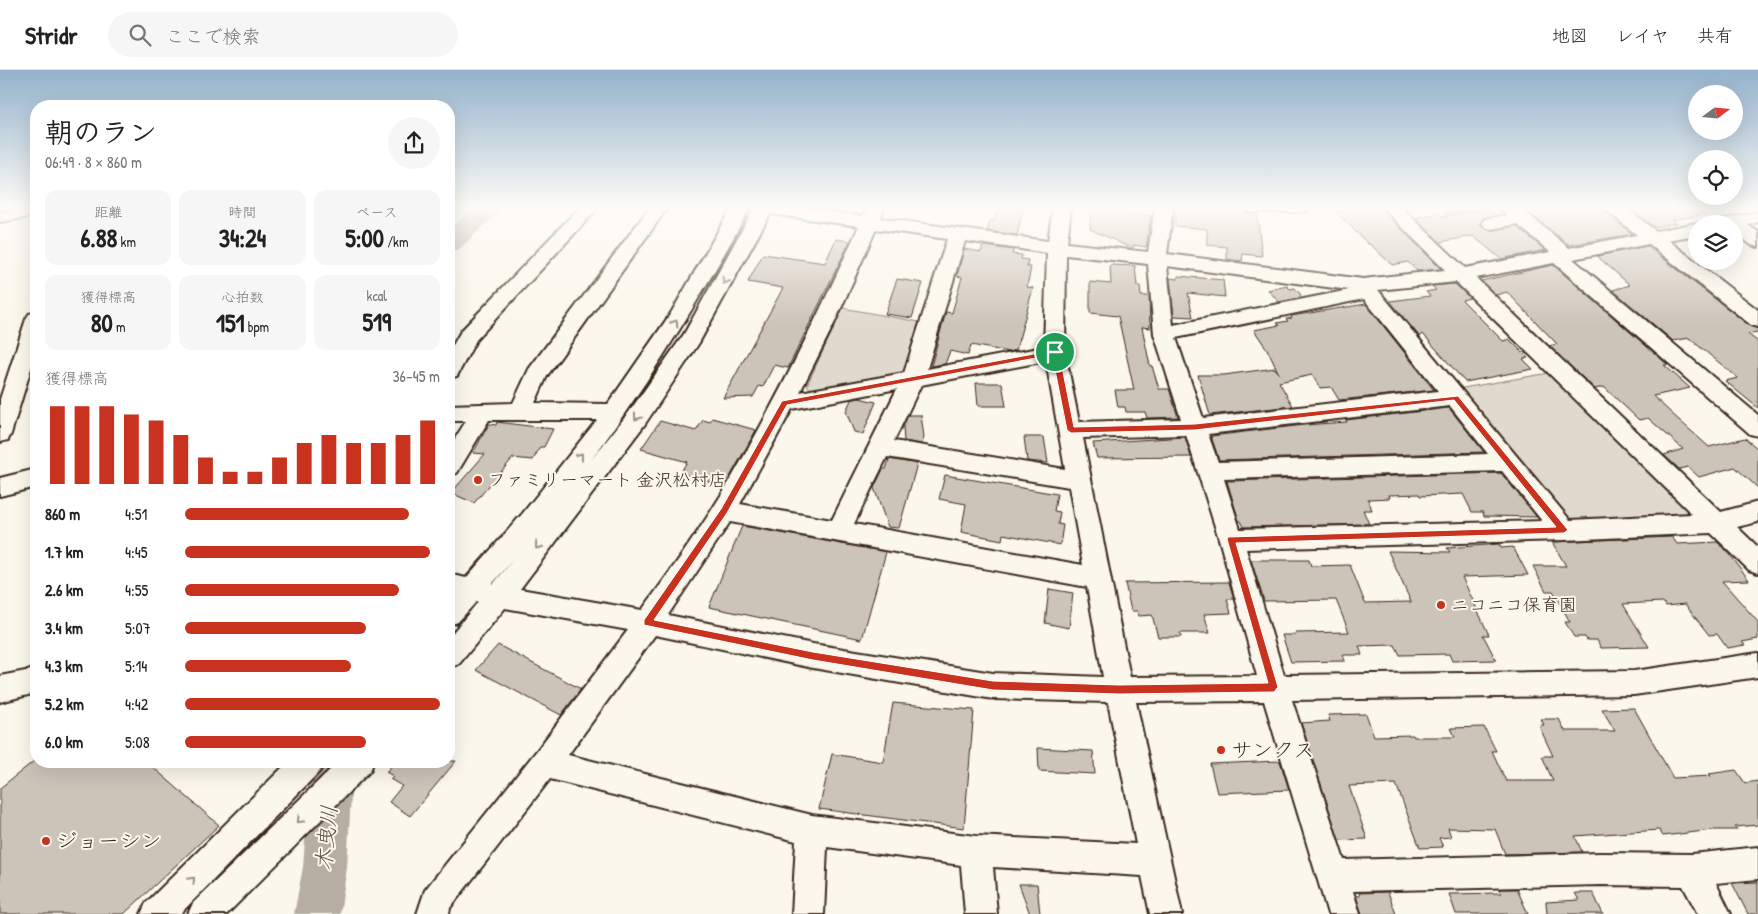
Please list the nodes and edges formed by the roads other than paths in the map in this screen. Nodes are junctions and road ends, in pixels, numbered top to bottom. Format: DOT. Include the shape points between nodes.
graph roads {
  1 [pos="553,246"];
  2 [pos="630,246"];
  3 [pos="721,246"];
  4 [pos="743,246"];
  5 [pos="859,246"];
  6 [pos="954,246"];
  7 [pos="1044,246"];
  8 [pos="1158,246"];
  9 [pos="1432,246"];
  10 [pos="1552,246"];
  11 [pos="1611,246"];
  12 [pos="1664,246"];
  13 [pos="1055,248"];
  14 [pos="1562,256"];
  15 [pos="1156,259"];
  16 [pos="1461,275"];
  17 [pos="1363,285"];
  18 [pos="1758,320"];
  19 [pos="1164,334"];
  20 [pos="30,338"];
  21 [pos="1055,352"];
  22 [pos="455,360"];
  23 [pos="913,379"];
  24 [pos="1456,398"];
  25 [pos="784,403"];
  26 [pos="521,411"];
  27 [pos="483,412"];
  28 [pos="614,412"];
  29 [pos="455,413"];
  30 [pos="1195,427"];
  31 [pos="1758,428"];
  32 [pos="1071,430"];
  33 [pos="0,434"];
  34 [pos="880,448"];
  35 [pos="455,457"];
  36 [pos="1508,462"];
  37 [pos="1209,471"];
  38 [pos="30,480"];
  39 [pos="1080,480"];
  40 [pos="0,487"];
  41 [pos="724,511"];
  42 [pos="1758,512"];
  43 [pos="1717,523"];
  44 [pos="1564,530"];
  45 [pos="839,531"];
  46 [pos="1231,539"];
  47 [pos="1758,564"];
  48 [pos="1098,578"];
  49 [pos="460,587"];
  50 [pos="499,596"];
  51 [pos="455,599"];
  52 [pos="647,622"];
  53 [pos="455,649"];
  54 [pos="1758,665"];
  55 [pos="30,682"];
  56 [pos="1274,687"];
  57 [pos="0,689"];
  58 [pos="1119,690"];
  59 [pos="546,764"];
  60 [pos="303,768"];
  61 [pos="353,768"];
  62 [pos="812,830"];
  63 [pos="976,851"];
  64 [pos="1156,861"];
  65 [pos="1758,863"];
  66 [pos="1692,870"];
  67 [pos="1333,876"];
  68 [pos="157,914"];
  69 [pos="204,914"];
  70 [pos="433,914"];
  71 [pos="808,914"];
  72 [pos="981,914"];
  73 [pos="1166,914"];
  74 [pos="1344,914"];
  75 [pos="1715,914"];
  1 -- 22 [label="street" via="468,336"];
  2 -- 26 [label="street" via="537,374"];
  28 -- 3 [label="street, one-way" via="675,323"];
  4 -- 50 [label="street, one-way" via="692,338 637,418"];
  5 -- 25 [label="street"];
  6 -- 23 [label="street"];
  7 -- 13 [label="street"];
  8 -- 15 [label="street"];
  9 -- 16 [label="street"];
  10 -- 14 [label="street"];
  11 -- 14 [label="street"];
  12 -- 18 [label="street"];
  13 -- 15 [label="street"];
  13 -- 21 [label="street"];
  14 -- 16 [label="street"];
  14 -- 31 [label="street"];
  15 -- 17 [label="street"];
  15 -- 19 [label="street"];
  16 -- 17 [label="street"];
  16 -- 43 [label="street"];
  17 -- 19 [label="street" via="1359,294"];
  17 -- 24 [label="street"];
  19 -- 30 [label="street"];
  20 -- 33 [label="street"];
  21 -- 23 [label="street"];
  21 -- 32 [label="street"];
  23 -- 25 [label="street"];
  23 -- 34 [label="street"];
  24 -- 30 [label="street"];
  24 -- 36 [label="street"];
  25 -- 41 [label="street"];
  26 -- 27 [label="street"];
  26 -- 28 [label="street"];
  27 -- 29 [label="street"];
  27 -- 35 [label="street"];
  49 -- 28 [label="street, one-way" via="534,517"];
  30 -- 32 [label="street"];
  30 -- 37 [label="street"];
  32 -- 39 [label="street"];
  34 -- 39 [label="street"];
  34 -- 45 [label="street"];
  36 -- 37 [label="street"];
  36 -- 44 [label="street"];
  37 -- 46 [label="street"];
  38 -- 40 [label="street"];
  39 -- 48 [label="street"];
  41 -- 45 [label="street"];
  41 -- 52 [label="street"];
  42 -- 43 [label="street"];
  43 -- 44 [label="street"];
  43 -- 47 [label="street"];
  44 -- 46 [label="street"];
  45 -- 48 [label="street"];
  46 -- 56 [label="street"];
  48 -- 58 [label="street"];
  49 -- 50 [label="street"];
  49 -- 51 [label="street"];
  50 -- 52 [label="street"];
  50 -- 53 [label="street"];
  52 -- 58 [label="street" via="813,656 993,686"];
  52 -- 59 [label="street"];
  54 -- 56 [label="street" via="1634,683"];
  55 -- 57 [label="street"];
  56 -- 58 [label="street"];
  56 -- 67 [label="street"];
  58 -- 64 [label="street"];
  59 -- 62 [label="street"];
  59 -- 70 [label="street" via="436,902"];
  68 -- 60 [label="street, one-way"];
  61 -- 69 [label="street, one-way"];
  62 -- 63 [label="street"];
  62 -- 71 [label="street"];
  63 -- 64 [label="street"];
  63 -- 72 [label="street"];
  64 -- 73 [label="street"];
  65 -- 66 [label="street"];
  66 -- 67 [label="street" via="1601,869"];
  66 -- 75 [label="street"];
  67 -- 74 [label="street"];
}
